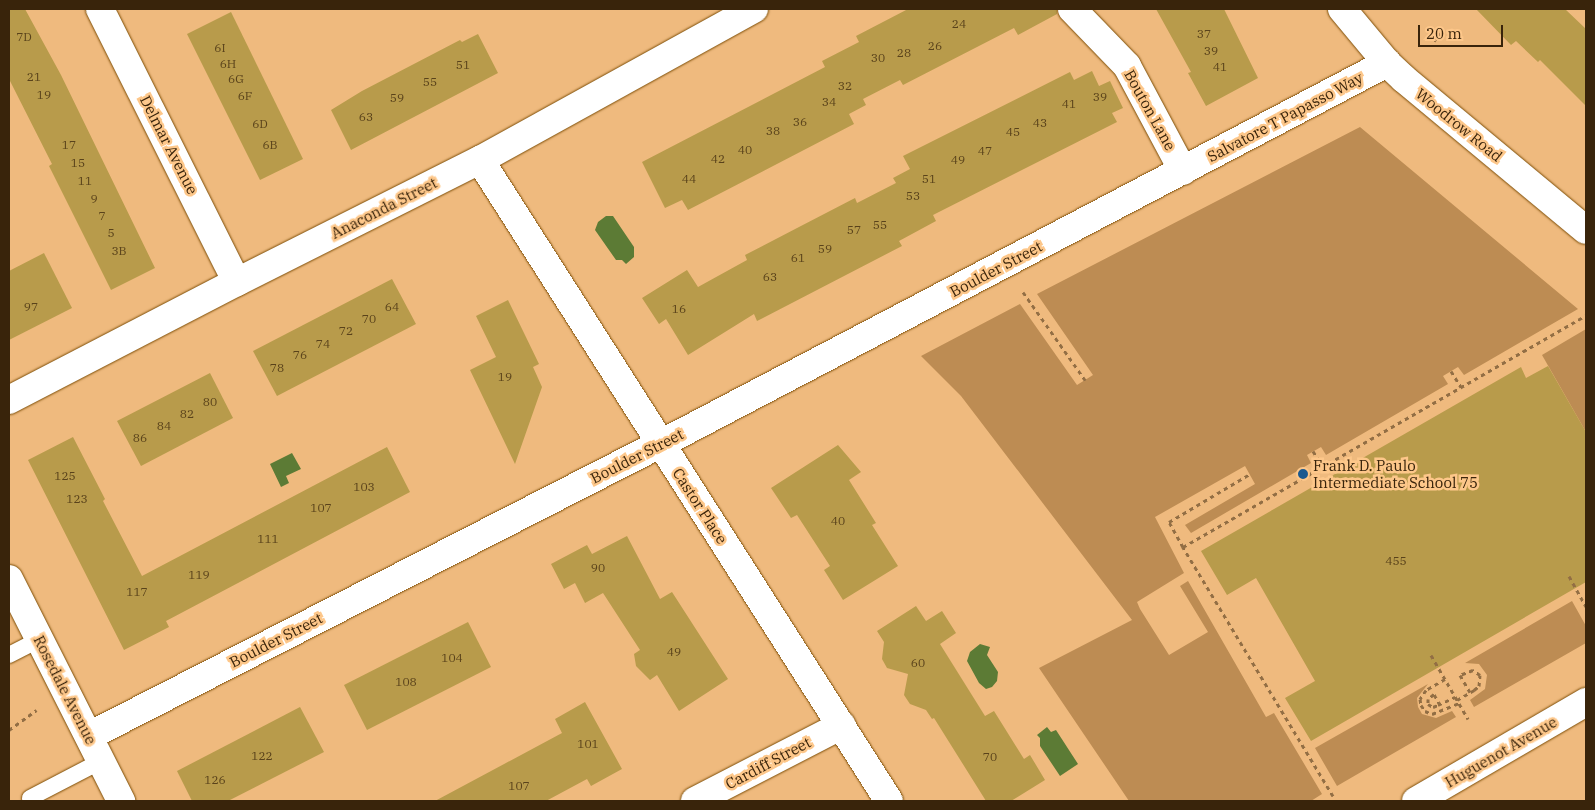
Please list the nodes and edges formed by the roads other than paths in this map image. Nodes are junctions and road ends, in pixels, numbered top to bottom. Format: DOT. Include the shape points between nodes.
graph roads {
  1 [pos="100,9"];
  2 [pos="754,9"];
  3 [pos="1072,9"];
  4 [pos="1342,9"];
  5 [pos="1387,63"];
  6 [pos="480,160"];
  7 [pos="1183,171"];
  8 [pos="1586,230"];
  9 [pos="237,282"];
  10 [pos="9,400"];
  11 [pos="660,444"];
  12 [pos="9,580"];
  13 [pos="40,640"];
  14 [pos="9,655"];
  15 [pos="1586,702"];
  16 [pos="842,725"];
  17 [pos="88,736"];
  18 [pos="101,761"];
  19 [pos="30,798"];
  20 [pos="121,801"];
  21 [pos="695,801"];
  22 [pos="889,801"];
  23 [pos="1416,801"];
  1 -- 9 [label="street, Delmar Avenue"];
  2 -- 6 [label="street, Anaconda Street"];
  3 -- 7 [label="street, Bouton Lane" via="1127,66"];
  4 -- 5 [label="street, Woodrow Road"];
  5 -- 7 [label="street, Salvatore T Papasso Way"];
  5 -- 8 [label="street, Woodrow Road"];
  6 -- 9 [label="street, Anaconda Street"];
  6 -- 11 [label="street, Castor Place"];
  7 -- 11 [label="street, Boulder Street"];
  9 -- 10 [label="street, Anaconda Street"];
  11 -- 16 [label="street, Castor Place"];
  11 -- 17 [label="street, Boulder Street"];
  12 -- 13 [label="street, Rosedale Avenue"];
  13 -- 14 [label="lane"];
  13 -- 17 [label="street, Rosedale Avenue"];
  15 -- 23 [label="street, Huguenot Avenue"];
  16 -- 21 [label="street, Cardiff Street"];
  16 -- 22 [label="street, Castor Place"];
  17 -- 18 [label="street, Rosedale Avenue"];
  18 -- 19 [label="lane"];
  18 -- 20 [label="street, Rosedale Avenue"];
}
